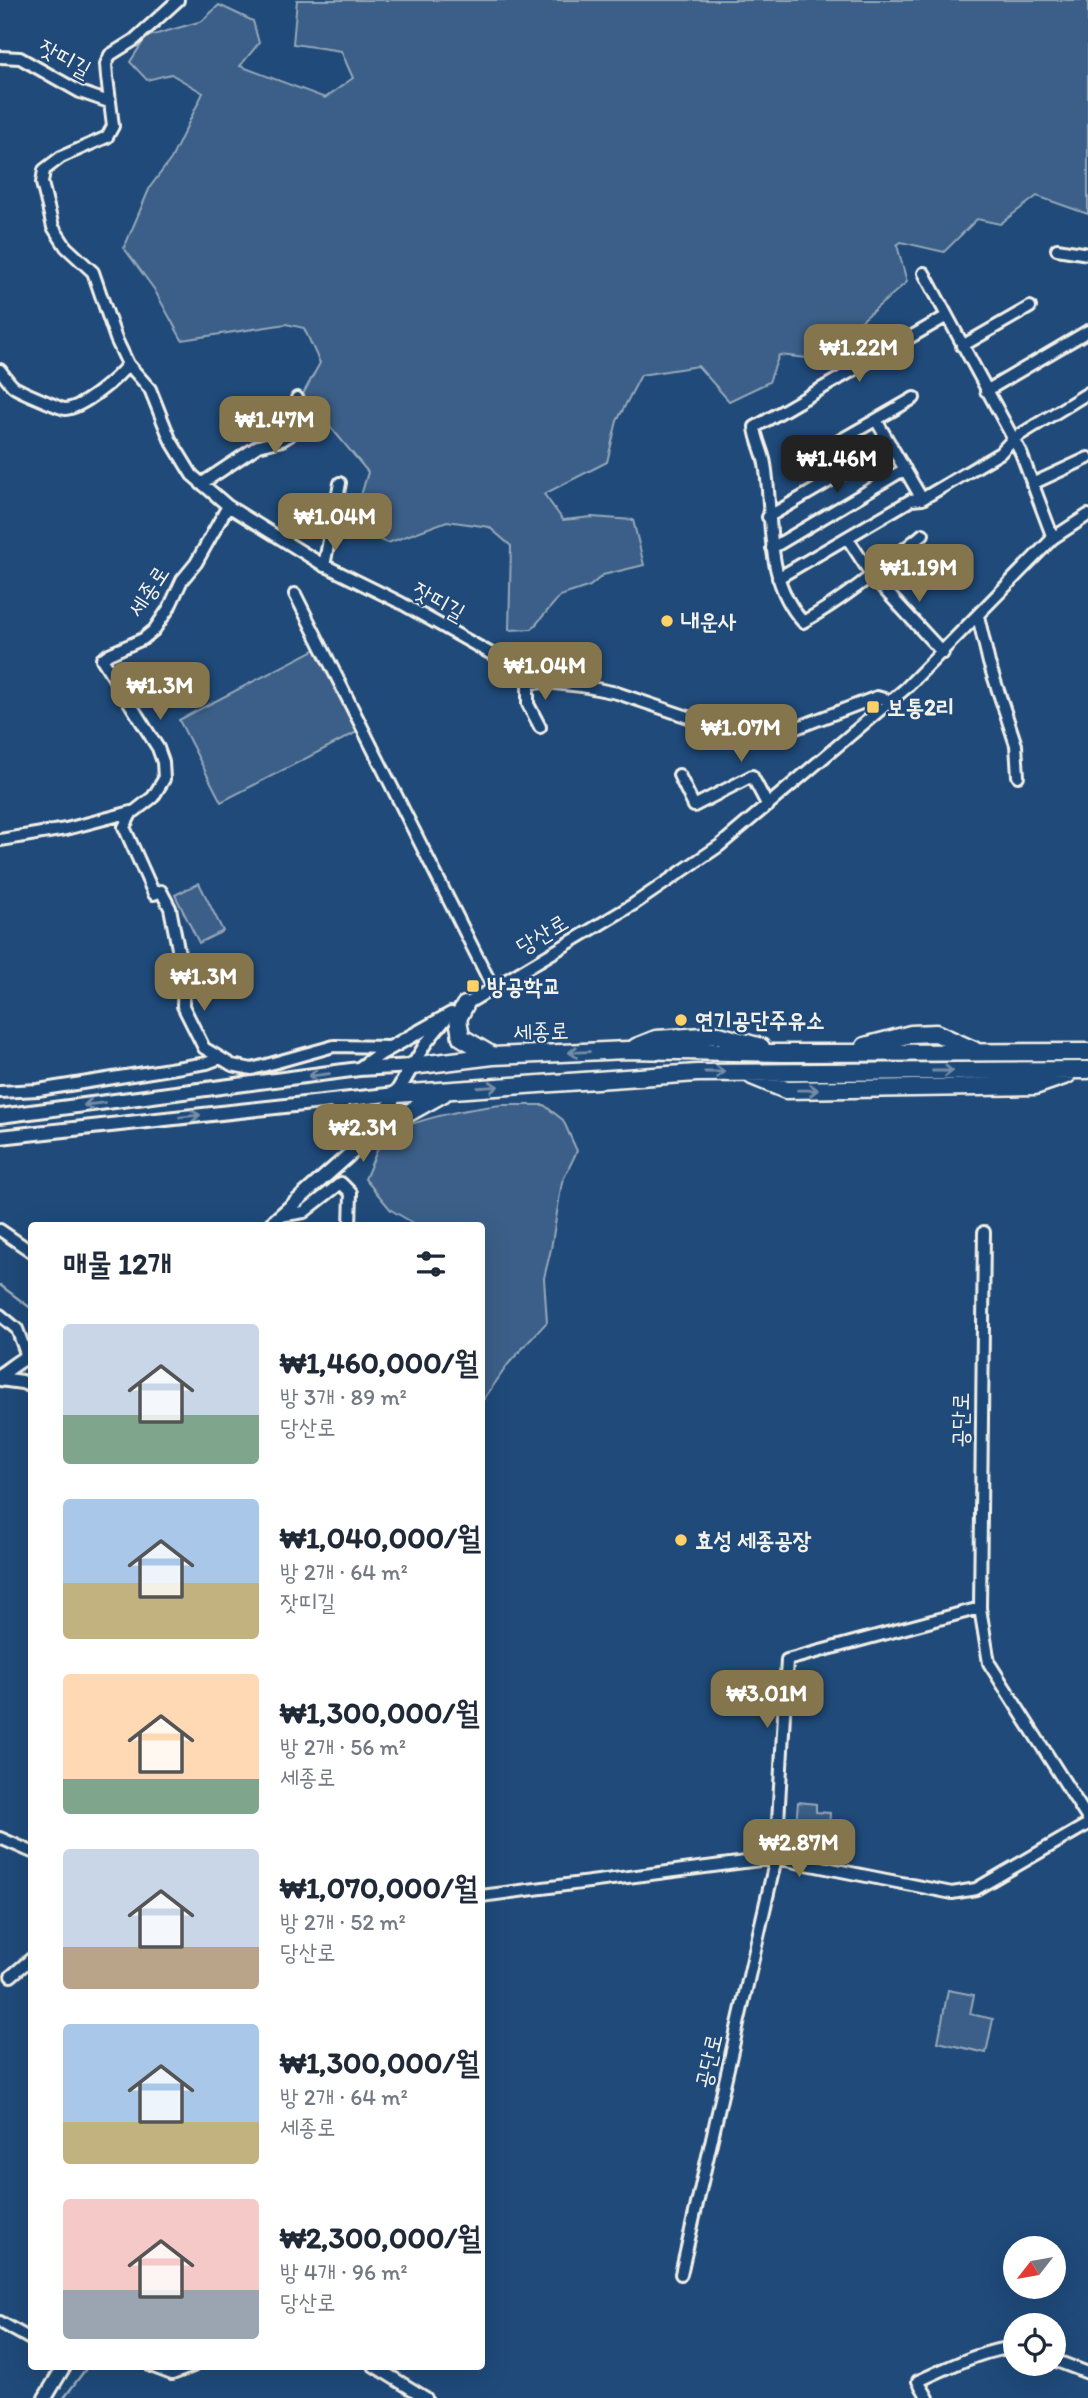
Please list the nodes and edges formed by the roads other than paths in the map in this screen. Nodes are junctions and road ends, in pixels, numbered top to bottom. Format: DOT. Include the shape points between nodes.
graph roads {
  1 [pos="178,0"];
  2 [pos="0,57"];
  3 [pos="109,102"];
  4 [pos="1057,249"];
  5 [pos="1088,254"];
  6 [pos="924,273"];
  7 [pos="1030,307"];
  8 [pos="947,317"];
  9 [pos="1088,331"];
  10 [pos="962,346"];
  11 [pos="128,364"];
  12 [pos="0,370"];
  13 [pos="986,391"];
  14 [pos="1088,393"];
  15 [pos="297,398"];
  16 [pos="914,398"];
  17 [pos="876,420"];
  18 [pos="1013,439"];
  19 [pos="891,445"];
  20 [pos="1088,458"];
  21 [pos="806,460"];
  22 [pos="905,469"];
  23 [pos="340,483"];
  24 [pos="201,484"];
  25 [pos="1032,484"];
  26 [pos="922,499"];
  27 [pos="228,506"];
  28 [pos="1088,515"];
  29 [pos="768,517"];
  30 [pos="923,534"];
  31 [pos="1054,538"];
  32 [pos="848,540"];
  33 [pos="772,548"];
  34 [pos="324,566"];
  35 [pos="872,576"];
  36 [pos="778,578"];
  37 [pos="295,594"];
  38 [pos="978,616"];
  39 [pos="943,653"];
  40 [pos="528,683"];
  41 [pos="891,701"];
  42 [pos="540,727"];
  43 [pos="678,775"];
  44 [pos="1018,776"];
  45 [pos="768,806"];
  46 [pos="132,812"];
  47 [pos="0,841"];
  48 [pos="493,988"];
  49 [pos="458,1009"];
  50 [pos="394,1047"];
  51 [pos="1088,1052"];
  52 [pos="493,1056"];
  53 [pos="220,1058"];
  54 [pos="412,1066"];
  55 [pos="359,1069"];
  56 [pos="1086,1070"];
  57 [pos="449,1090"];
  58 [pos="0,1092"];
  59 [pos="396,1094"];
  60 [pos="334,1102"];
  61 [pos="0,1116"];
  62 [pos="0,1137"];
  63 [pos="362,1141"];
  64 [pos="275,1220"];
  65 [pos="350,1222"];
  66 [pos="0,1230"];
  67 [pos="984,1232"];
  68 [pos="28,1249"];
  69 [pos="0,1315"];
  70 [pos="25,1359"];
  71 [pos="0,1377"];
  72 [pos="27,1384"];
  73 [pos="981,1608"];
  74 [pos="1088,1822"];
  75 [pos="0,1838"];
  76 [pos="28,1850"];
  77 [pos="776,1858"];
  78 [pos="485,1895"];
  79 [pos="28,1961"];
  80 [pos="10,1976"];
  81 [pos="681,2274"];
  82 [pos="0,2322"];
  83 [pos="28,2338"];
  84 [pos="1003,2348"];
  85 [pos="1066,2365"];
  86 [pos="62,2370"];
  87 [pos="162,2370"];
  88 [pos="182,2370"];
  89 [pos="380,2370"];
  90 [pos="1088,2373"];
  91 [pos="45,2398"];
  92 [pos="426,2398"];
  93 [pos="928,2398"];
  1 -- 3 [label="street, 잣띠길" via="110,55 106,64"];
  2 -- 3 [label="street, 잣띠길" via="20,58 80,92"];
  3 -- 11 [label="street, 잣띠길" via="113,126 107,136 61,157 44,170 42,183 52,227 93,272"];
  4 -- 5 [label="street"];
  6 -- 8 [label="street"];
  7 -- 10 [label="street"];
  8 -- 10 [label="street"];
  8 -- 29 [label="street" via="755,427 765,463"];
  9 -- 13 [label="street"];
  10 -- 13 [label="street"];
  11 -- 12 [label="street" via="94,395 66,409 14,387"];
  11 -- 24 [label="street, 잣띠길" via="150,389 170,439"];
  13 -- 18 [label="street"];
  14 -- 18 [label="street"];
  15 -- 24 [label="street" via="290,435 258,446"];
  16 -- 17 [label="street"];
  17 -- 19 [label="street"];
  17 -- 21 [label="street"];
  18 -- 25 [label="street"];
  18 -- 26 [label="street" via="1000,453"];
  19 -- 22 [label="street"];
  19 -- 29 [label="street"];
  20 -- 25 [label="street"];
  22 -- 26 [label="street"];
  22 -- 33 [label="street"];
  23 -- 34 [label="street"];
  24 -- 27 [label="street, 잣띠길"];
  25 -- 31 [label="street"];
  26 -- 32 [label="street" via="911,500"];
  27 -- 34 [label="street, 잣띠길"];
  27 -- 46 [label="street, 세종로" via="153,630 102,659 163,762 164,779 153,797"];
  28 -- 31 [label="street, 당산로"];
  29 -- 33 [label="street"];
  30 -- 35 [label="street"];
  31 -- 38 [label="street, 당산로"];
  32 -- 35 [label="street"];
  32 -- 36 [label="street"];
  33 -- 36 [label="street"];
  34 -- 40 [label="street, 잣띠길" via="497,657"];
  35 -- 36 [label="street" via="803,622"];
  35 -- 39 [label="street"];
  37 -- 48 [label="street"];
  38 -- 39 [label="street, 당산로"];
  38 -- 44 [label="street" via="1016,745"];
  39 -- 41 [label="street, 당산로"];
  40 -- 41 [label="street" via="617,693 709,724 749,731 796,728 877,697"];
  40 -- 42 [label="street" via="528,704"];
  41 -- 45 [label="street, 당산로"];
  43 -- 45 [label="street" via="694,806 752,776"];
  45 -- 48 [label="street, 당산로" via="677,876"];
  46 -- 47 [label="street, 세종로"];
  46 -- 53 [label="street" via="124,827 154,894 161,891 170,908 184,979 183,1006 205,1048"];
  48 -- 49 [label="street, 당산로"];
  49 -- 50 [label="main road"];
  49 -- 52 [label="highway" via="461,1037"];
  49 -- 54 [label="street, 당산로" via="426,1043"];
  50 -- 53 [label="street" via="334,1046 252,1069"];
  50 -- 55 [label="main road"];
  51 -- 52 [label="highway, 세종로, one-way" via="627,1050"];
  52 -- 54 [label="highway, 세종로"];
  53 -- 58 [label="street" via="38,1090"];
  54 -- 55 [label="main road, 세종로"];
  54 -- 59 [label="main road, 당산로"];
  55 -- 61 [label="main road, 세종로, one-way"];
  57 -- 56 [label="highway, one-way" via="743,1072"];
  57 -- 59 [label="highway"];
  57 -- 63 [label="highway"];
  59 -- 60 [label="main road"];
  59 -- 63 [label="main road, 당산로"];
  62 -- 60 [label="main road, one-way"];
  60 -- 63 [label="main road" via="355,1122"];
  63 -- 64 [label="main road, 당산로"];
  64 -- 65 [label="street, 당산로" via="304,1212 341,1183 351,1193"];
  66 -- 68 [label="street"];
  67 -- 73 [label="street, 공단로"];
  69 -- 70 [label="street" via="17,1329"];
  70 -- 71 [label="main road"];
  70 -- 72 [label="main road" via="17,1375"];
  71 -- 72 [label="main road"];
  73 -- 74 [label="street, 공단로" via="989,1663"];
  73 -- 77 [label="street, 공단로" via="787,1660"];
  74 -- 77 [label="street, 공단로" via="976,1889 953,1893"];
  75 -- 76 [label="street"];
  77 -- 78 [label="street, 공단로"];
  77 -- 81 [label="street, 공단로"];
  79 -- 80 [label="street"];
  82 -- 83 [label="street"];
  84 -- 93 [label="street" via="918,2381"];
  85 -- 90 [label="street"];
  86 -- 91 [label="main road"];
  87 -- 88 [label="street" via="172,2374"];
  89 -- 92 [label="street"];
}
